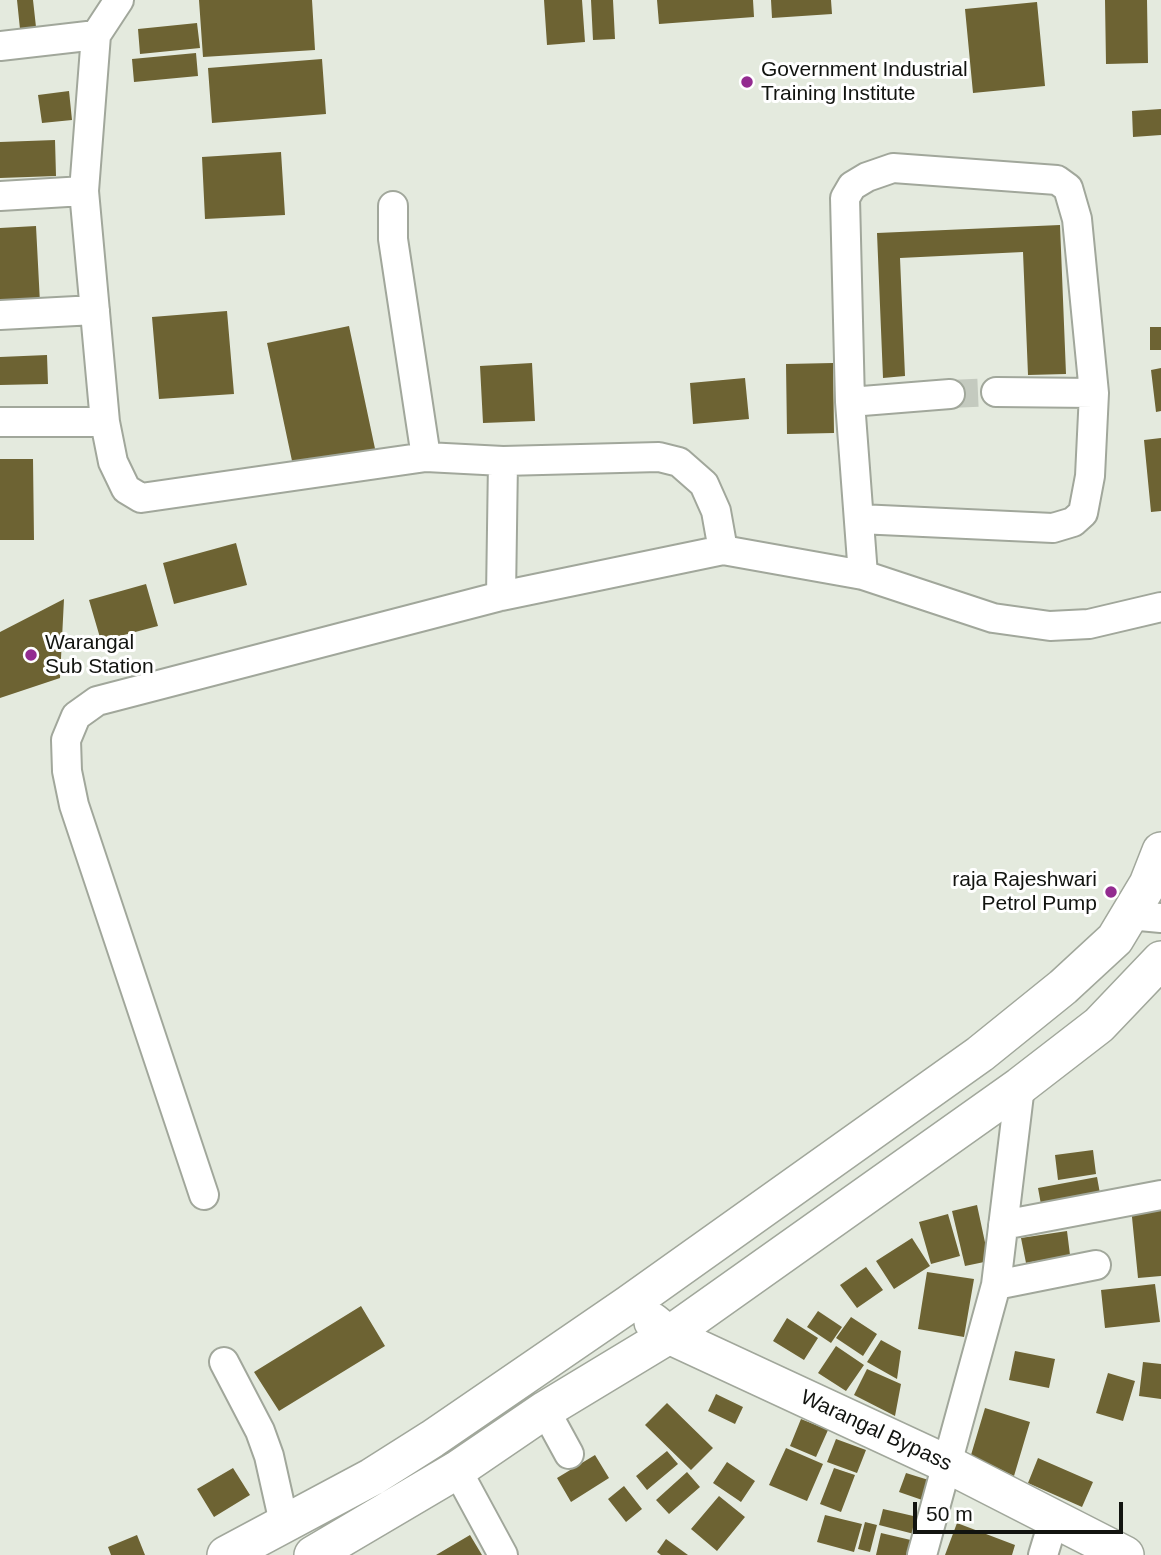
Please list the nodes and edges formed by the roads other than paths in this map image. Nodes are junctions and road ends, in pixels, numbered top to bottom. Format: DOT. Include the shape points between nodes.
graph roads {
  1 [pos="120,0"];
  2 [pos="96,35"];
  3 [pos="0,46"];
  4 [pos="84,191"];
  5 [pos="0,195"];
  6 [pos="393,206"];
  7 [pos="95,310"];
  8 [pos="0,315"];
  9 [pos="996,392"];
  10 [pos="1094,393"];
  11 [pos="950,394"];
  12 [pos="850,402"];
  13 [pos="0,422"];
  14 [pos="106,422"];
  15 [pos="426,457"];
  16 [pos="503,461"];
  17 [pos="859,519"];
  18 [pos="723,550"];
  19 [pos="863,575"];
  20 [pos="501,596"];
  21 [pos="1161,607"];
  22 [pos="1161,851"];
  23 [pos="1145,917"];
  24 [pos="1161,960"];
  25 [pos="1020,1086"];
  26 [pos="204,1195"];
  27 [pos="1161,1195"];
  28 [pos="1003,1225"];
  29 [pos="1096,1265"];
  30 [pos="996,1285"];
  31 [pos="629,1304"];
  32 [pos="669,1335"];
  33 [pos="223,1362"];
  34 [pos="545,1410"];
  35 [pos="569,1454"];
  36 [pos="947,1464"];
  37 [pos="457,1470"];
  38 [pos="1054,1519"];
  39 [pos="284,1522"];
  40 [pos="328,1552"];
  41 [pos="226,1555"];
  42 [pos="503,1555"];
  43 [pos="922,1555"];
  44 [pos="1043,1555"];
  45 [pos="1125,1555"];
  1 -- 2 [label="street"];
  2 -- 3 [label="street"];
  2 -- 4 [label="street"];
  4 -- 5 [label="street"];
  4 -- 7 [label="street"];
  6 -- 15 [label="street" via="393,240"];
  7 -- 8 [label="street"];
  7 -- 14 [label="street"];
  9 -- 10 [label="street"];
  10 -- 12 [label="street" via="1077,219 1068,188 1057,180 893,168 852,186 845,198"];
  10 -- 17 [label="street" via="1090,475 1083,513 1073,522 1053,528"];
  11 -- 12 [label="street"];
  12 -- 17 [label="street"];
  13 -- 14 [label="street"];
  14 -- 15 [label="street" via="121,480 141,498"];
  15 -- 16 [label="street"];
  16 -- 18 [label="street" via="659,457 679,462 704,484 716,511"];
  16 -- 20 [label="street"];
  17 -- 19 [label="street"];
  18 -- 19 [label="street"];
  18 -- 20 [label="street"];
  19 -- 21 [label="street" via="993,618 1050,626 1089,624"];
  20 -- 26 [label="street" via="97,701 76,716 66,740 74,805"];
  22 -- 23 [label="main road" via="1148,884"];
  23 -- 31 [label="main road" via="980,1054"];
  24 -- 25 [label="main road" via="1099,1025"];
  25 -- 28 [label="street"];
  25 -- 32 [label="main road"];
  27 -- 28 [label="street"];
  28 -- 30 [label="street"];
  29 -- 30 [label="street"];
  30 -- 36 [label="street"];
  31 -- 32 [label="main road, Warangal Bypass"];
  31 -- 39 [label="main road" via="372,1476"];
  32 -- 34 [label="main road"];
  32 -- 36 [label="main road, Warangal Bypass"];
  33 -- 39 [label="street" via="260,1431"];
  34 -- 35 [label="street"];
  34 -- 37 [label="main road"];
  36 -- 38 [label="main road, Warangal Bypass"];
  36 -- 43 [label="street"];
  37 -- 40 [label="main road"];
  37 -- 42 [label="street"];
  38 -- 44 [label="street"];
  38 -- 45 [label="main road, Warangal Bypass"];
  39 -- 41 [label="main road"];
}
